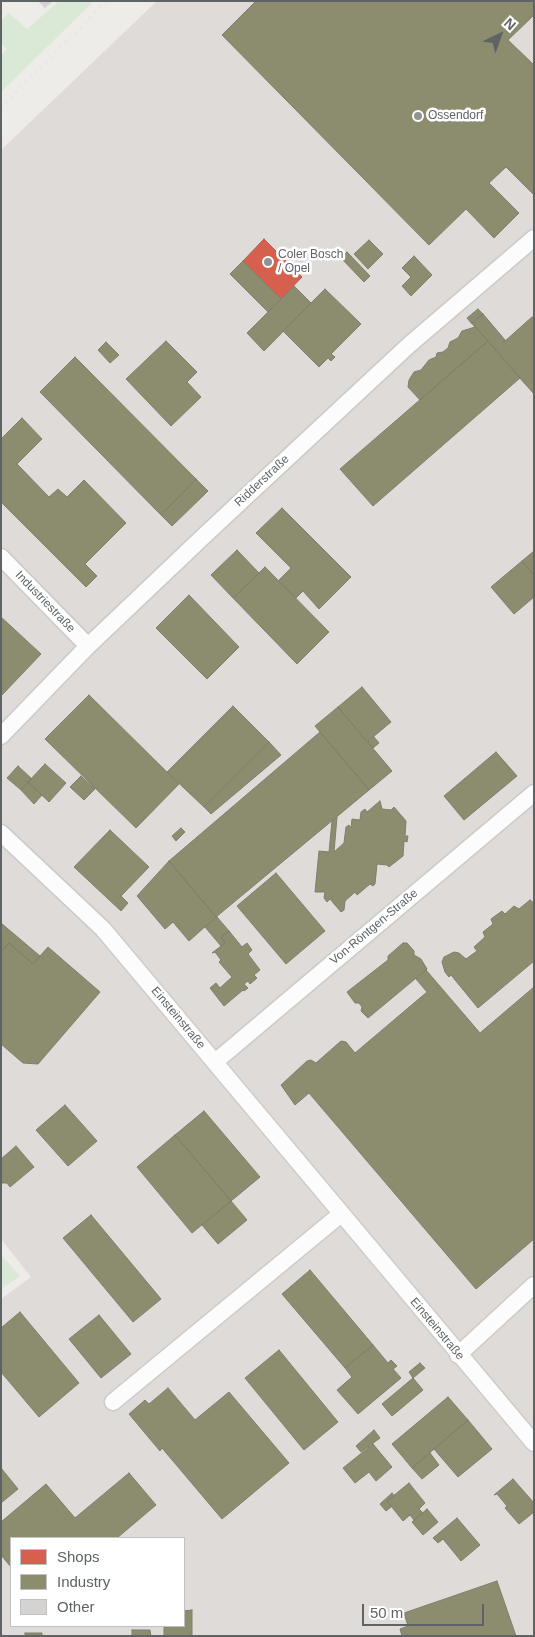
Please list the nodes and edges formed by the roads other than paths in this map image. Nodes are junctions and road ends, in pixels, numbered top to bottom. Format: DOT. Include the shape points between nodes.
graph roads {
  1 [pos="534,238"];
  2 [pos="1,558"];
  3 [pos="88,646"];
  4 [pos="1,736"];
  5 [pos="534,793"];
  6 [pos="1,833"];
  7 [pos="214,1062"];
  8 [pos="341,1214"];
  9 [pos="534,1285"];
  10 [pos="458,1355"];
  11 [pos="113,1402"];
  12 [pos="534,1443"];
  1 -- 3 [label="street, Ridderstraße" via="398,355"];
  2 -- 3 [label="street, Industriestraße"];
  3 -- 4 [label="street, Ridderstraße"];
  5 -- 7 [label="street, Von-Röntgen-Straße"];
  6 -- 7 [label="street, Einsteinstraße" via="104,929"];
  7 -- 8 [label="street, Einsteinstraße"];
  8 -- 10 [label="street, Einsteinstraße"];
  8 -- 11 [label="street"];
  9 -- 10 [label="street"];
  10 -- 12 [label="street, Einsteinstraße"];
}
